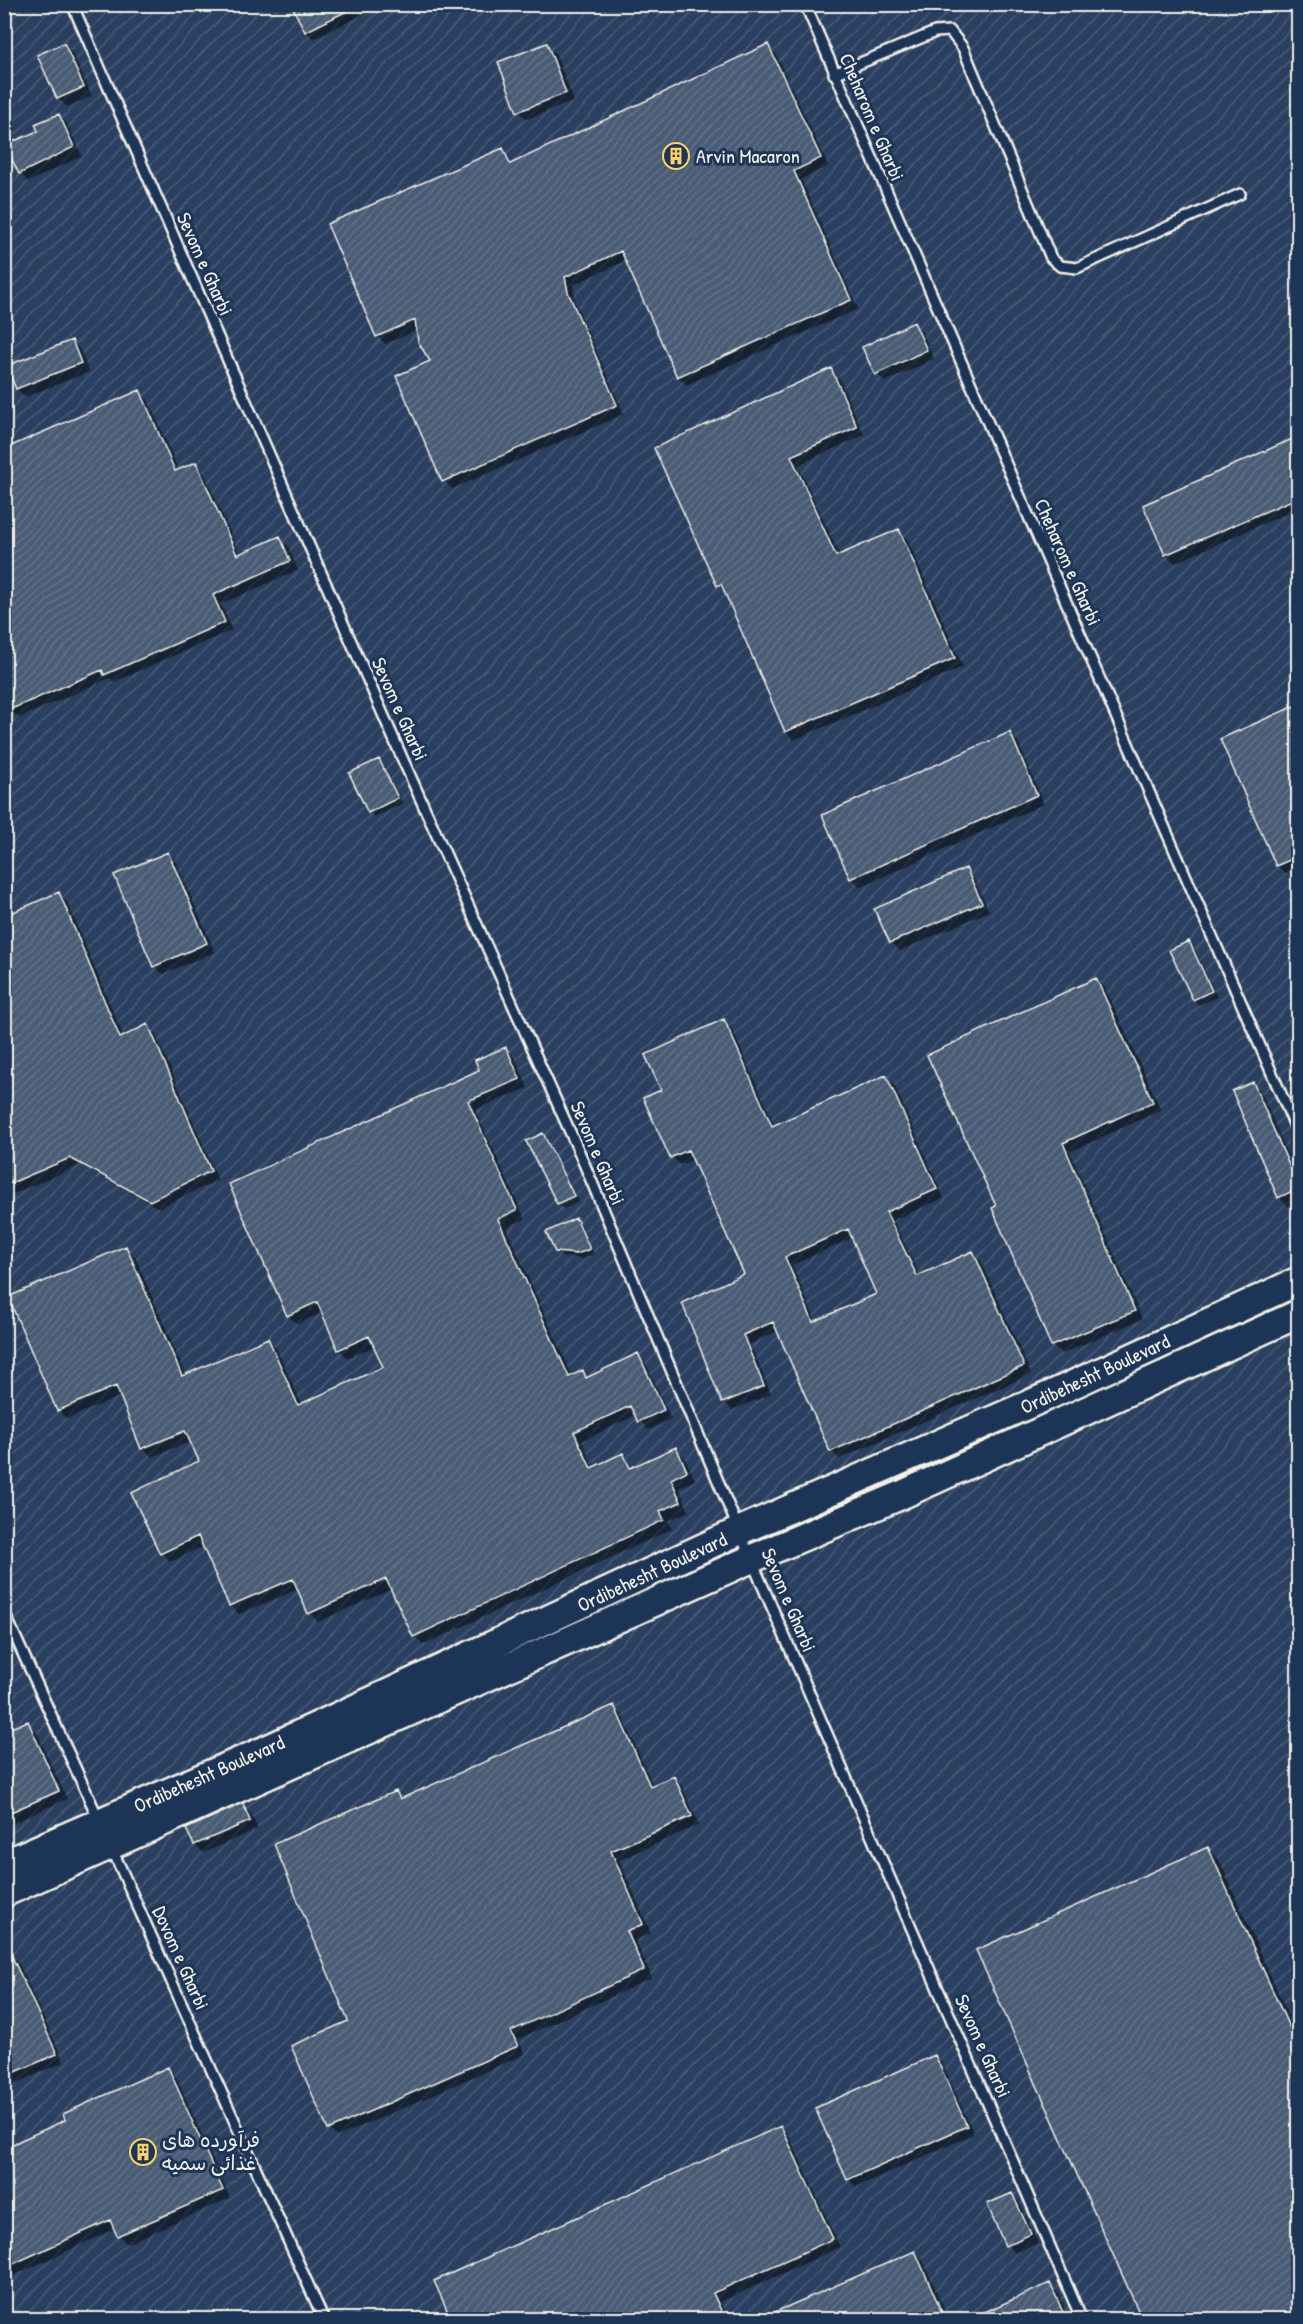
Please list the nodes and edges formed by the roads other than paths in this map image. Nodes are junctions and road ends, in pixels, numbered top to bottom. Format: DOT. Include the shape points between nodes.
graph roads {
  1 [pos="72,4"];
  2 [pos="805,4"];
  3 [pos="834,74"];
  4 [pos="1240,194"];
  5 [pos="1299,1133"];
  6 [pos="1299,1281"];
  7 [pos="1299,1314"];
  8 [pos="739,1531"];
  9 [pos="751,1559"];
  10 [pos="4,1612"];
  11 [pos="105,1835"];
  12 [pos="4,1864"];
  13 [pos="4,1893"];
  14 [pos="324,2319"];
  15 [pos="1082,2319"];
  1 -- 8 [label="lane, Sevom e Gharbi" via="580,1154"];
  2 -- 3 [label="lane, Cheharom e Gharbi"];
  3 -- 4 [label="lane" via="935,32 950,31 956,36 1051,258 1069,269"];
  3 -- 5 [label="lane, Cheharom e Gharbi"];
  6 -- 8 [label="street, Ordibehesht Boulevard"];
  7 -- 9 [label="street, Ordibehesht Boulevard"];
  8 -- 9 [label="lane, Sevom e Gharbi"];
  8 -- 11 [label="street, Ordibehesht Boulevard"];
  9 -- 11 [label="street, Ordibehesht Boulevard"];
  9 -- 15 [label="lane, Sevom e Gharbi"];
  10 -- 11 [label="lane, Dovom e Gharbi"];
  11 -- 12 [label="street, Ordibehesht Boulevard"];
  11 -- 13 [label="street, Ordibehesht Boulevard"];
  11 -- 14 [label="lane, Dovom e Gharbi"];
}
